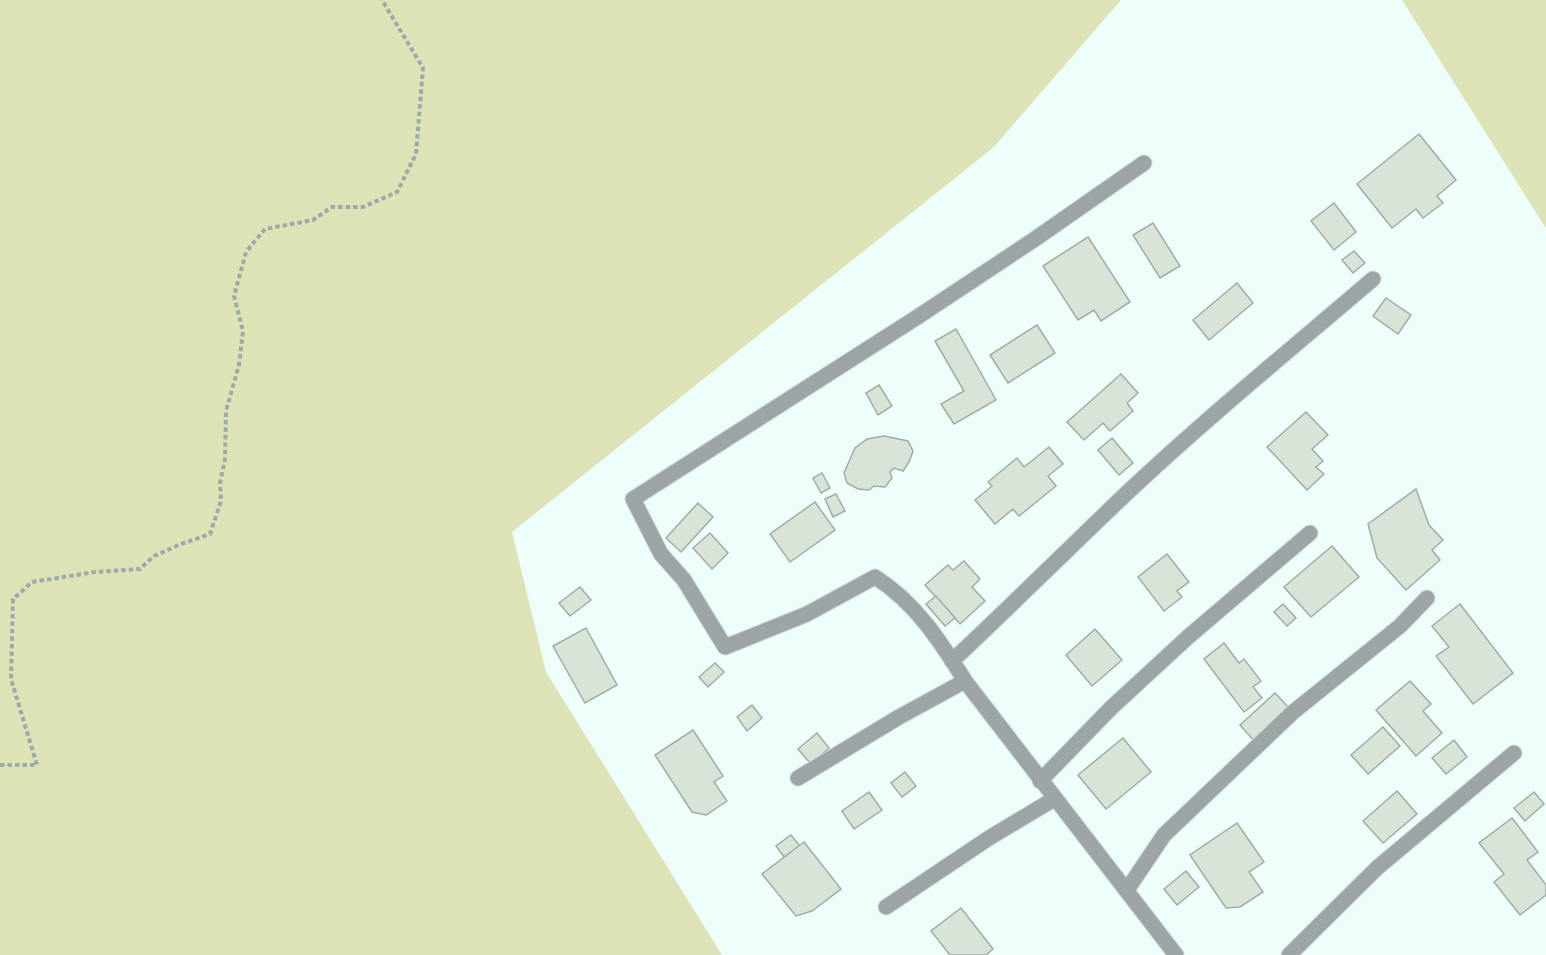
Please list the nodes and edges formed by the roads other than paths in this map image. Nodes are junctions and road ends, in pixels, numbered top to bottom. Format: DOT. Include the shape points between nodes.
graph roads {
  1 [pos="1144,163"];
  2 [pos="1373,279"];
  3 [pos="1310,533"];
  4 [pos="1427,598"];
  5 [pos="952,661"];
  6 [pos="965,681"];
  7 [pos="1514,753"];
  8 [pos="798,778"];
  9 [pos="1040,781"];
  10 [pos="1054,800"];
  11 [pos="1127,890"];
  12 [pos="886,907"];
  13 [pos="1176,955"];
  14 [pos="1289,955"];
  1 -- 5 [label="street" via="919,316 633,499 661,554 684,580 725,647 807,614 875,577 895,589 941,642"];
  2 -- 5 [label="street" via="1129,491"];
  3 -- 9 [label="street" via="1179,645"];
  4 -- 11 [label="street" via="1400,626 1292,713 1164,835"];
  5 -- 6 [label="street"];
  6 -- 8 [label="street"];
  6 -- 9 [label="street"];
  7 -- 14 [label="street" via="1377,868"];
  9 -- 10 [label="street"];
  10 -- 11 [label="street"];
  10 -- 12 [label="street"];
  11 -- 13 [label="street"];
}
